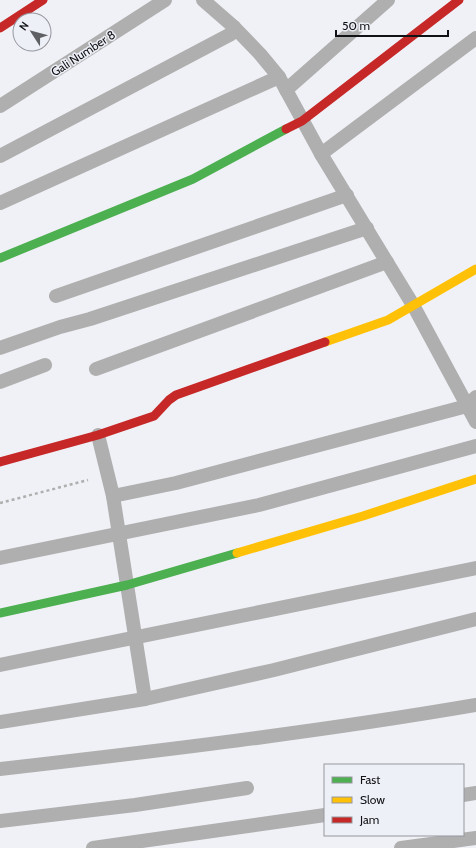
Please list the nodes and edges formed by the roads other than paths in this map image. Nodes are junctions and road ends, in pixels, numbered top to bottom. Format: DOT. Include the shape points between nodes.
graph roads {
  1 [pos="43,0"];
  2 [pos="165,0"];
  3 [pos="203,0"];
  4 [pos="388,0"];
  5 [pos="459,0"];
  6 [pos="234,27"];
  7 [pos="0,28"];
  8 [pos="476,38"];
  9 [pos="279,77"];
  10 [pos="286,90"];
  11 [pos="0,106"];
  12 [pos="302,121"];
  13 [pos="321,154"];
  14 [pos="0,156"];
  15 [pos="347,195"];
  16 [pos="0,203"];
  17 [pos="367,228"];
  18 [pos="0,258"];
  19 [pos="387,262"];
  20 [pos="476,269"];
  21 [pos="56,296"];
  22 [pos="413,305"];
  23 [pos="0,348"];
  24 [pos="45,365"];
  25 [pos="96,369"];
  26 [pos="0,382"];
  27 [pos="472,402"];
  28 [pos="476,422"];
  29 [pos="98,435"];
  30 [pos="476,446"];
  31 [pos="0,462"];
  32 [pos="476,479"];
  33 [pos="113,496"];
  34 [pos="119,534"];
  35 [pos="0,558"];
  36 [pos="476,568"];
  37 [pos="127,585"];
  38 [pos="0,613"];
  39 [pos="476,619"];
  40 [pos="136,638"];
  41 [pos="0,665"];
  42 [pos="145,699"];
  43 [pos="476,705"];
  44 [pos="0,722"];
  45 [pos="0,769"];
  46 [pos="247,788"];
  47 [pos="476,793"];
  48 [pos="464,795"];
  49 [pos="324,815"];
  50 [pos="0,821"];
  51 [pos="476,838"];
  52 [pos="160,844"];
  53 [pos="93,848"];
  54 [pos="401,848"];
  1 -- 7 [label="street"];
  2 -- 11 [label="street, Gali Number 8"];
  3 -- 6 [label="street"];
  4 -- 10 [label="street"];
  5 -- 12 [label="street"];
  6 -- 9 [label="street"];
  6 -- 14 [label="street" via="231,34"];
  8 -- 13 [label="street"];
  9 -- 10 [label="street"];
  9 -- 16 [label="street"];
  10 -- 12 [label="street"];
  12 -- 13 [label="street"];
  12 -- 18 [label="street" via="193,179"];
  13 -- 15 [label="street"];
  15 -- 17 [label="street"];
  15 -- 21 [label="street"];
  17 -- 19 [label="street"];
  17 -- 23 [label="street"];
  19 -- 22 [label="street"];
  19 -- 25 [label="street"];
  20 -- 22 [label="street"];
  22 -- 27 [label="street"];
  22 -- 29 [label="street" via="388,320 171,398 154,416"];
  24 -- 26 [label="street"];
  27 -- 28 [label="street"];
  27 -- 33 [label="street" via="176,483"];
  29 -- 31 [label="street"];
  29 -- 33 [label="street"];
  30 -- 34 [label="street" via="259,505"];
  32 -- 37 [label="street" via="363,516"];
  33 -- 34 [label="street"];
  34 -- 35 [label="street"];
  34 -- 37 [label="street"];
  36 -- 40 [label="street"];
  37 -- 38 [label="street"];
  37 -- 40 [label="street"];
  39 -- 42 [label="street" via="274,670"];
  40 -- 41 [label="street"];
  40 -- 42 [label="street"];
  42 -- 44 [label="street"];
  43 -- 45 [label="street" via="185,747"];
  46 -- 50 [label="street" via="135,805"];
  47 -- 48 [label="street"];
  49 -- 52 [label="street"];
  51 -- 54 [label="street"];
  52 -- 53 [label="street"];
}
